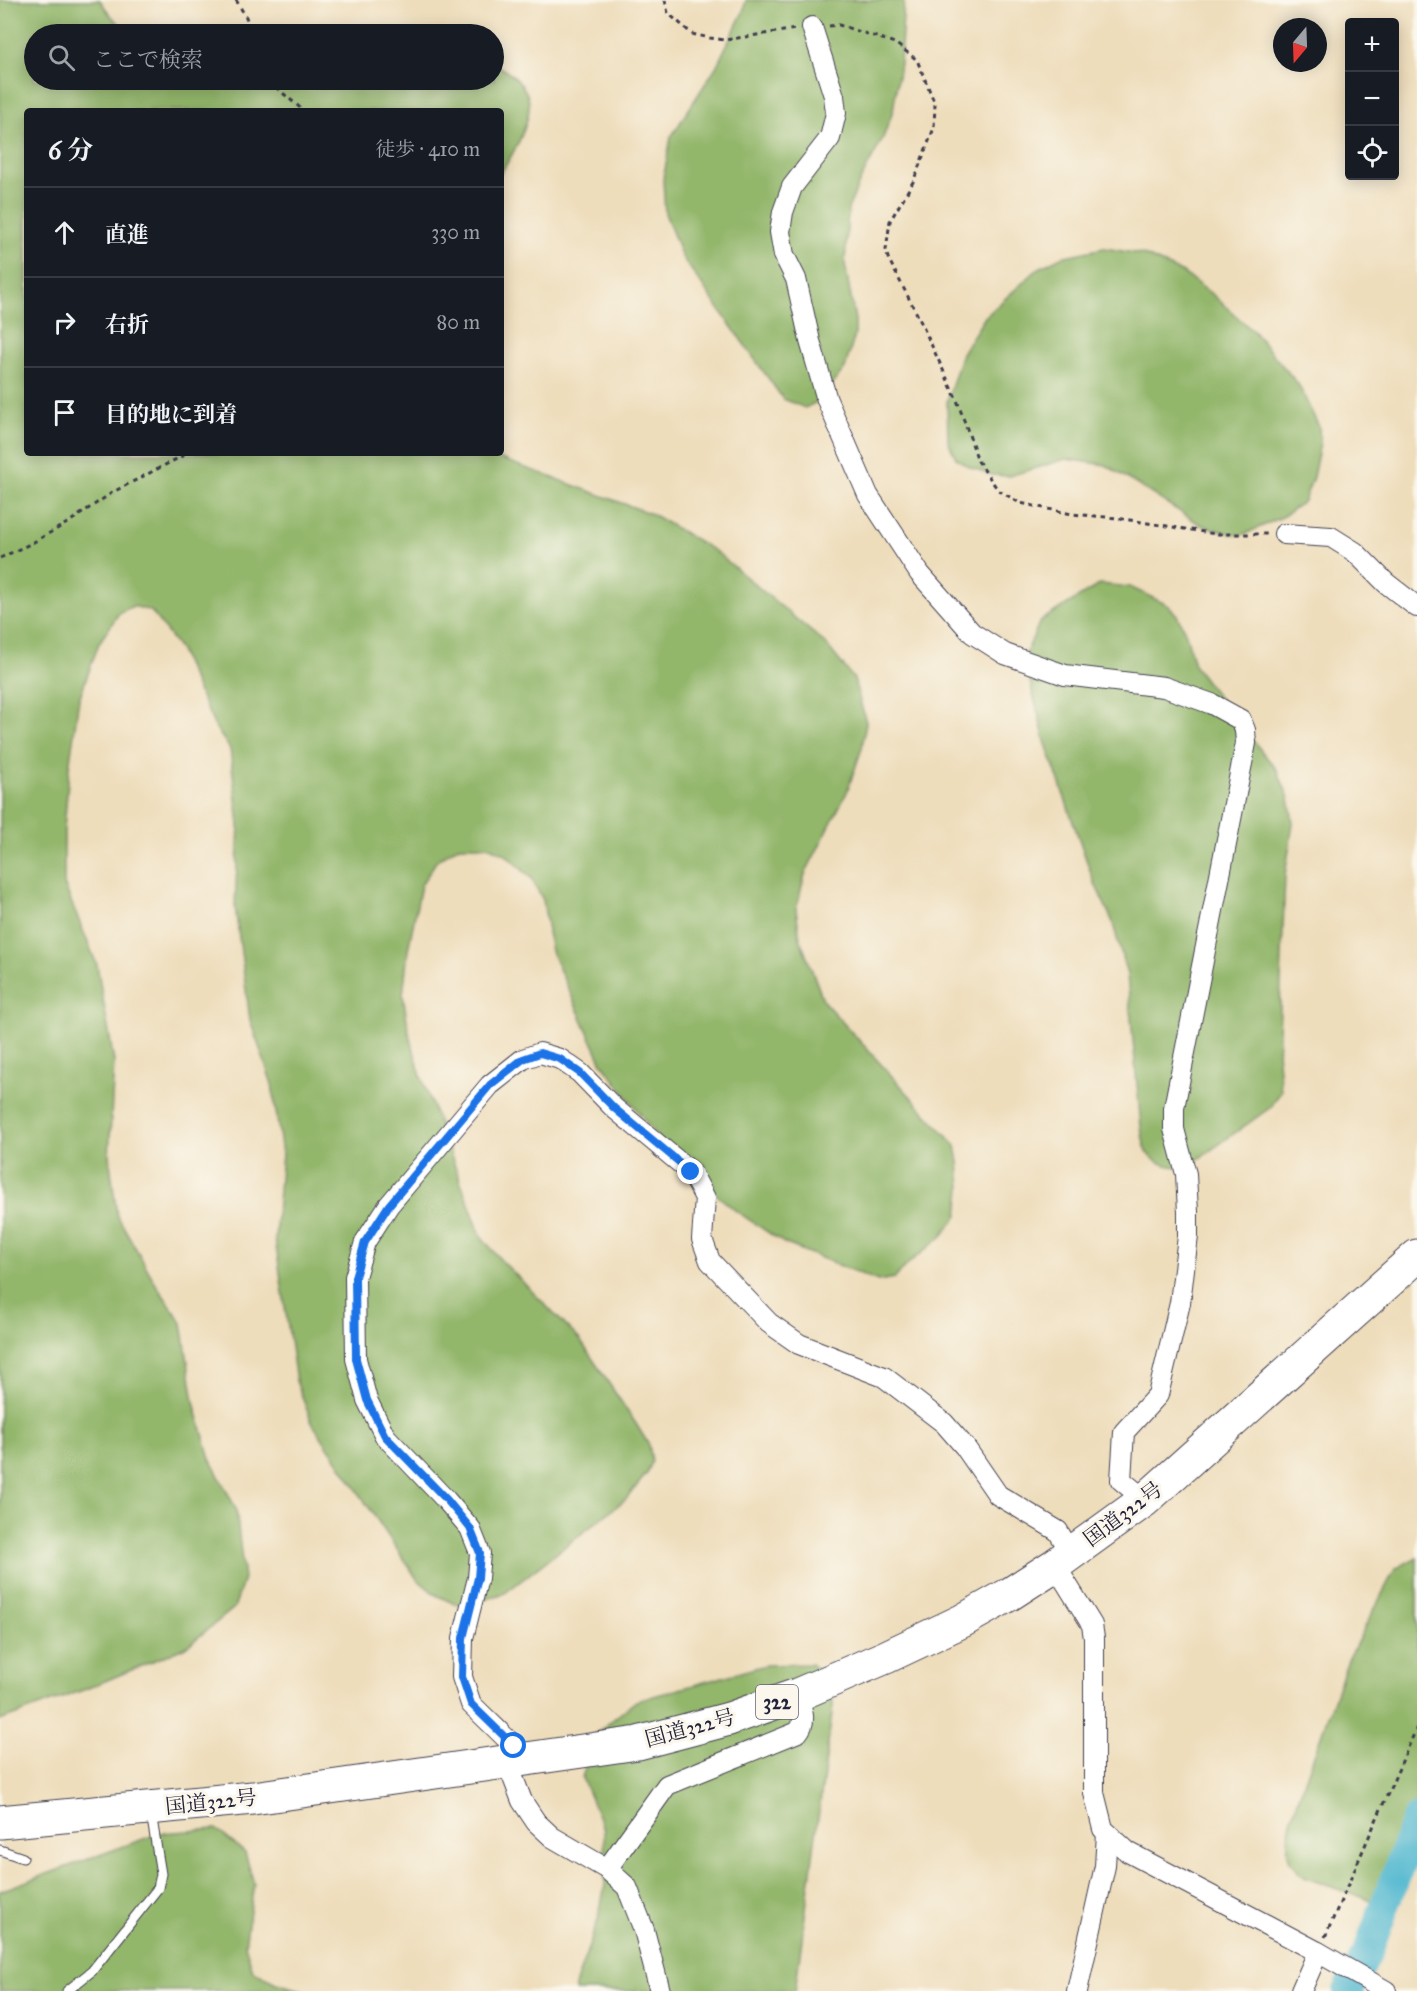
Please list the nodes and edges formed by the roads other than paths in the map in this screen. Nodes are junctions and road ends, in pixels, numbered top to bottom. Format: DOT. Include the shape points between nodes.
graph roads {
  1 [pos="812,27"];
  2 [pos="1284,534"];
  3 [pos="1417,607"];
  4 [pos="1417,1256"];
  5 [pos="1145,1500"];
  6 [pos="1063,1559"];
  7 [pos="797,1695"];
  8 [pos="512,1761"];
  9 [pos="151,1808"];
  10 [pos="0,1822"];
  11 [pos="1107,1833"];
  12 [pos="0,1850"];
  13 [pos="23,1858"];
  14 [pos="607,1869"];
  15 [pos="1318,1952"];
  16 [pos="67,1991"];
  17 [pos="660,1991"];
  18 [pos="1077,1991"];
  19 [pos="1301,1991"];
  20 [pos="1386,1991"];
  1 -- 5 [label="street" via="836,113 830,138 792,187 780,232 827,400 868,495 920,574 955,615 972,633 1005,654 1065,675 1164,687 1212,704 1241,720 1245,730 1246,743 1174,1108 1174,1129 1186,1174 1188,1212 1180,1303 1158,1395 1124,1432 1121,1480"];
  2 -- 3 [label="street" via="1331,537 1355,552"];
  4 -- 5 [label="highway, 国道322号 / 322"];
  5 -- 6 [label="highway, 国道322号 / 322"];
  6 -- 7 [label="highway, 国道322号 / 322" via="962,1621"];
  6 -- 8 [label="street" via="1058,1531 998,1495 944,1423 884,1377 800,1344 770,1323 710,1261 702,1239 705,1198 691,1172 560,1059 540,1053 523,1059 490,1085 389,1205 365,1242 355,1277 356,1359 367,1400 385,1436 470,1528 480,1553 463,1638 462,1677 471,1704 514,1746"];
  6 -- 11 [label="street" via="1092,1625 1094,1793"];
  7 -- 8 [label="highway, 国道322号 / 322" via="729,1719 638,1743"];
  7 -- 14 [label="street" via="804,1718 798,1732 668,1785"];
  8 -- 9 [label="highway, 国道322号 / 322" via="253,1798"];
  8 -- 14 [label="street" via="522,1801 536,1821 552,1837"];
  9 -- 10 [label="highway, 国道322号 / 322"];
  9 -- 16 [label="lane" via="161,1874 158,1888 93,1971"];
  11 -- 15 [label="street" via="1128,1852"];
  11 -- 18 [label="street" via="1105,1866"];
  12 -- 13 [label="lane"];
  14 -- 17 [label="street" via="627,1887 644,1930"];
  15 -- 19 [label="street"];
  15 -- 20 [label="street"];
}
